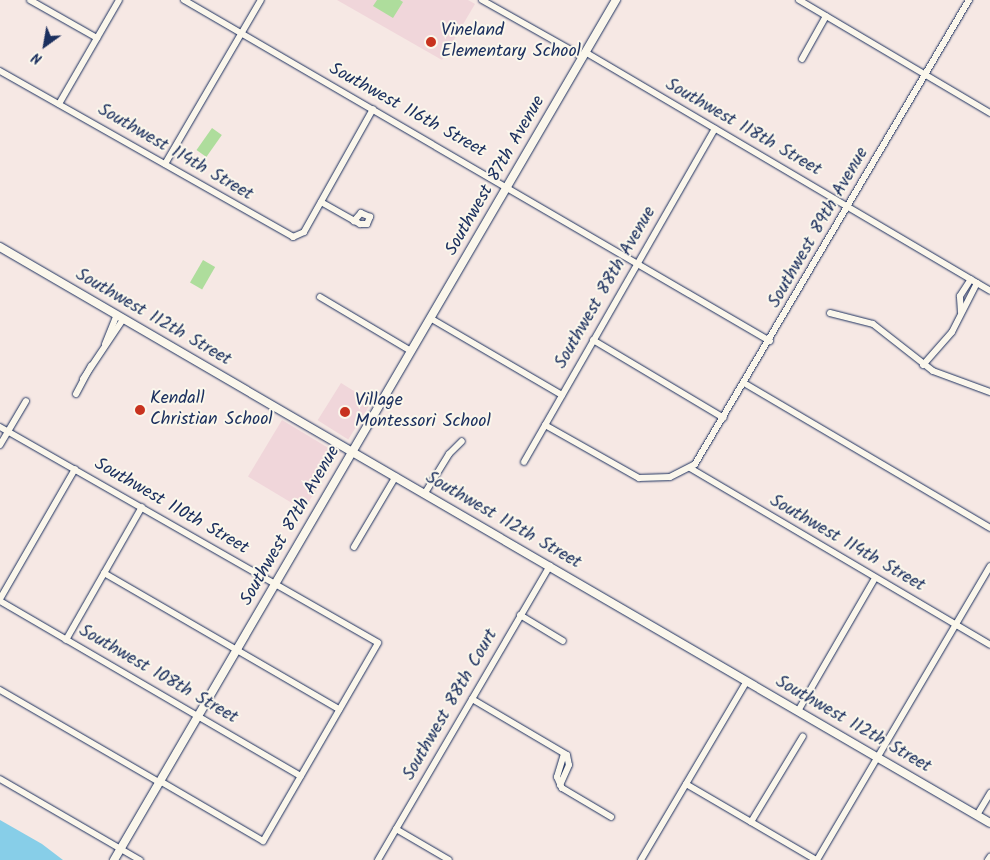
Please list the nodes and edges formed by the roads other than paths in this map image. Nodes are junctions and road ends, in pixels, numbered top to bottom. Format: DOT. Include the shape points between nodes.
graph roads {
  1 [pos="30,0"];
  2 [pos="119,0"];
  3 [pos="184,0"];
  4 [pos="261,0"];
  5 [pos="482,0"];
  6 [pos="616,0"];
  7 [pos="799,0"];
  8 [pos="969,0"];
  9 [pos="826,16"];
  10 [pos="242,34"];
  11 [pos="97,38"];
  12 [pos="584,55"];
  13 [pos="802,59"];
  14 [pos="0,70"];
  15 [pos="925,74"];
  16 [pos="59,104"];
  17 [pos="373,109"];
  18 [pos="990,113"];
  19 [pos="715,129"];
  20 [pos="165,164"];
  21 [pos="508,185"];
  22 [pos="321,202"];
  23 [pos="849,207"];
  24 [pos="354,220"];
  25 [pos="0,247"];
  26 [pos="638,262"];
  27 [pos="974,281"];
  28 [pos="990,291"];
  29 [pos="320,297"];
  30 [pos="830,313"];
  31 [pos="121,317"];
  32 [pos="430,318"];
  33 [pos="592,340"];
  34 [pos="770,341"];
  35 [pos="411,351"];
  36 [pos="923,365"];
  37 [pos="744,384"];
  38 [pos="990,392"];
  39 [pos="76,394"];
  40 [pos="562,395"];
  41 [pos="26,401"];
  42 [pos="724,418"];
  43 [pos="544,425"];
  44 [pos="0,426"];
  45 [pos="8,431"];
  46 [pos="462,441"];
  47 [pos="0,445"];
  48 [pos="352,451"];
  49 [pos="524,462"];
  50 [pos="690,468"];
  51 [pos="75,469"];
  52 [pos="396,476"];
  53 [pos="425,493"];
  54 [pos="142,507"];
  55 [pos="990,528"];
  56 [pos="354,547"];
  57 [pos="550,566"];
  58 [pos="990,566"];
  59 [pos="104,573"];
  60 [pos="875,578"];
  61 [pos="275,585"];
  62 [pos="0,600"];
  63 [pos="520,615"];
  64 [pos="956,625"];
  65 [pos="66,640"];
  66 [pos="564,641"];
  67 [pos="990,645"];
  68 [pos="237,650"];
  69 [pos="747,681"];
  70 [pos="0,690"];
  71 [pos="472,699"];
  72 [pos="339,709"];
  73 [pos="798,711"];
  74 [pos="198,716"];
  75 [pos="802,736"];
  76 [pos="878,758"];
  77 [pos="301,776"];
  78 [pos="0,779"];
  79 [pos="160,782"];
  80 [pos="686,784"];
  81 [pos="990,793"];
  82 [pos="977,815"];
  83 [pos="611,817"];
  84 [pos="752,822"];
  85 [pos="990,823"];
  86 [pos="396,829"];
  87 [pos="120,849"];
  88 [pos="114,860"];
  89 [pos="140,860"];
  90 [pos="378,860"];
  91 [pos="449,860"];
  92 [pos="641,860"];
  93 [pos="816,860"];
  1 -- 11 [label="street"];
  2 -- 11 [label="street"];
  3 -- 10 [label="street, Southwest 116th Street"];
  4 -- 10 [label="street"];
  5 -- 12 [label="street, Southwest 118th Street"];
  6 -- 12 [label="main road, Southwest 87th Avenue"];
  7 -- 9 [label="street"];
  8 -- 15 [label="street, Southwest 89th Avenue"];
  9 -- 13 [label="street"];
  9 -- 15 [label="street"];
  10 -- 17 [label="street, Southwest 116th Street"];
  10 -- 20 [label="street"];
  11 -- 16 [label="street"];
  12 -- 19 [label="street, Southwest 118th Street"];
  12 -- 21 [label="main road, Southwest 87th Avenue"];
  14 -- 16 [label="street, Southwest 114th Street"];
  15 -- 18 [label="street"];
  15 -- 23 [label="street, Southwest 89th Avenue"];
  16 -- 20 [label="street, Southwest 114th Street"];
  17 -- 21 [label="street, Southwest 116th Street"];
  17 -- 22 [label="street, Southwest 114th Street"];
  19 -- 23 [label="street, Southwest 118th Street"];
  19 -- 26 [label="street, Southwest 88th Avenue"];
  20 -- 22 [label="street, Southwest 114th Street" via="291,237 302,234"];
  21 -- 26 [label="street, Southwest 116th Street"];
  21 -- 32 [label="main road, Southwest 87th Avenue"];
  22 -- 24 [label="street"];
  23 -- 27 [label="street, Southwest 118th Street"];
  23 -- 34 [label="street, Southwest 89th Avenue"];
  25 -- 31 [label="main road, Southwest 112th Street"];
  26 -- 33 [label="street, Southwest 88th Avenue"];
  26 -- 34 [label="street, Southwest 116th Street"];
  27 -- 28 [label="street, Southwest 118th Street"];
  27 -- 36 [label="street" via="952,332"];
  29 -- 35 [label="street"];
  30 -- 36 [label="street" via="878,326"];
  31 -- 39 [label="street"];
  31 -- 48 [label="main road, Southwest 112th Street"];
  32 -- 35 [label="main road, Southwest 87th Avenue"];
  32 -- 40 [label="street"];
  33 -- 40 [label="street, Southwest 88th Avenue"];
  33 -- 42 [label="street"];
  34 -- 37 [label="street, Southwest 89th Avenue"];
  35 -- 48 [label="main road, Southwest 87th Avenue"];
  36 -- 38 [label="street"];
  37 -- 42 [label="street, Southwest 89th Avenue"];
  37 -- 55 [label="street"];
  40 -- 43 [label="street, Southwest 88th Avenue"];
  41 -- 45 [label="street"];
  42 -- 50 [label="street, Southwest 89th Avenue"];
  43 -- 49 [label="street, Southwest 88th Avenue"];
  43 -- 50 [label="street" via="635,477 661,479"];
  44 -- 45 [label="street, Southwest 110th Street"];
  45 -- 47 [label="street"];
  45 -- 51 [label="street, Southwest 110th Street"];
  46 -- 53 [label="street" via="449,454"];
  48 -- 52 [label="main road, Southwest 112th Street"];
  48 -- 61 [label="main road, Southwest 87th Avenue"];
  50 -- 60 [label="street, Southwest 114th Street"];
  51 -- 54 [label="street, Southwest 110th Street"];
  51 -- 62 [label="street"];
  52 -- 53 [label="main road, Southwest 112th Street"];
  52 -- 56 [label="street"];
  53 -- 57 [label="main road, Southwest 112th Street"];
  54 -- 59 [label="street"];
  54 -- 61 [label="street, Southwest 110th Street"];
  57 -- 63 [label="street, Southwest 88th Court"];
  57 -- 69 [label="main road, Southwest 112th Street"];
  58 -- 64 [label="street"];
  59 -- 65 [label="street"];
  59 -- 68 [label="street"];
  60 -- 64 [label="street, Southwest 114th Street"];
  60 -- 73 [label="street"];
  61 -- 68 [label="main road, Southwest 87th Avenue"];
  61 -- 72 [label="street, Southwest 110th Street" via="378,643"];
  62 -- 65 [label="street, Southwest 108th Street"];
  63 -- 66 [label="street"];
  63 -- 71 [label="street, Southwest 88th Court"];
  64 -- 67 [label="street, Southwest 114th Street"];
  64 -- 76 [label="street"];
  65 -- 74 [label="street, Southwest 108th Street"];
  68 -- 72 [label="street"];
  68 -- 74 [label="main road, Southwest 87th Avenue"];
  69 -- 73 [label="main road, Southwest 112th Street"];
  69 -- 80 [label="street"];
  70 -- 79 [label="street"];
  71 -- 83 [label="street" via="563,752 569,765 560,786"];
  71 -- 86 [label="street, Southwest 88th Court"];
  72 -- 77 [label="street"];
  73 -- 76 [label="main road, Southwest 112th Street"];
  74 -- 77 [label="street, Southwest 108th Street"];
  74 -- 79 [label="main road, Southwest 87th Avenue"];
  75 -- 84 [label="street"];
  76 -- 82 [label="main road, Southwest 112th Street"];
  76 -- 93 [label="street"];
  77 -- 79 [label="street" via="263,841"];
  78 -- 87 [label="street"];
  79 -- 87 [label="main road, Southwest 87th Avenue"];
  80 -- 84 [label="street"];
  80 -- 92 [label="street"];
  81 -- 82 [label="street"];
  82 -- 85 [label="main road, Southwest 112th Street"];
  84 -- 93 [label="street"];
  86 -- 90 [label="street, Southwest 88th Court"];
  86 -- 91 [label="street"];
  87 -- 88 [label="main road, Southwest 87th Avenue"];
  87 -- 89 [label="street"];
}
